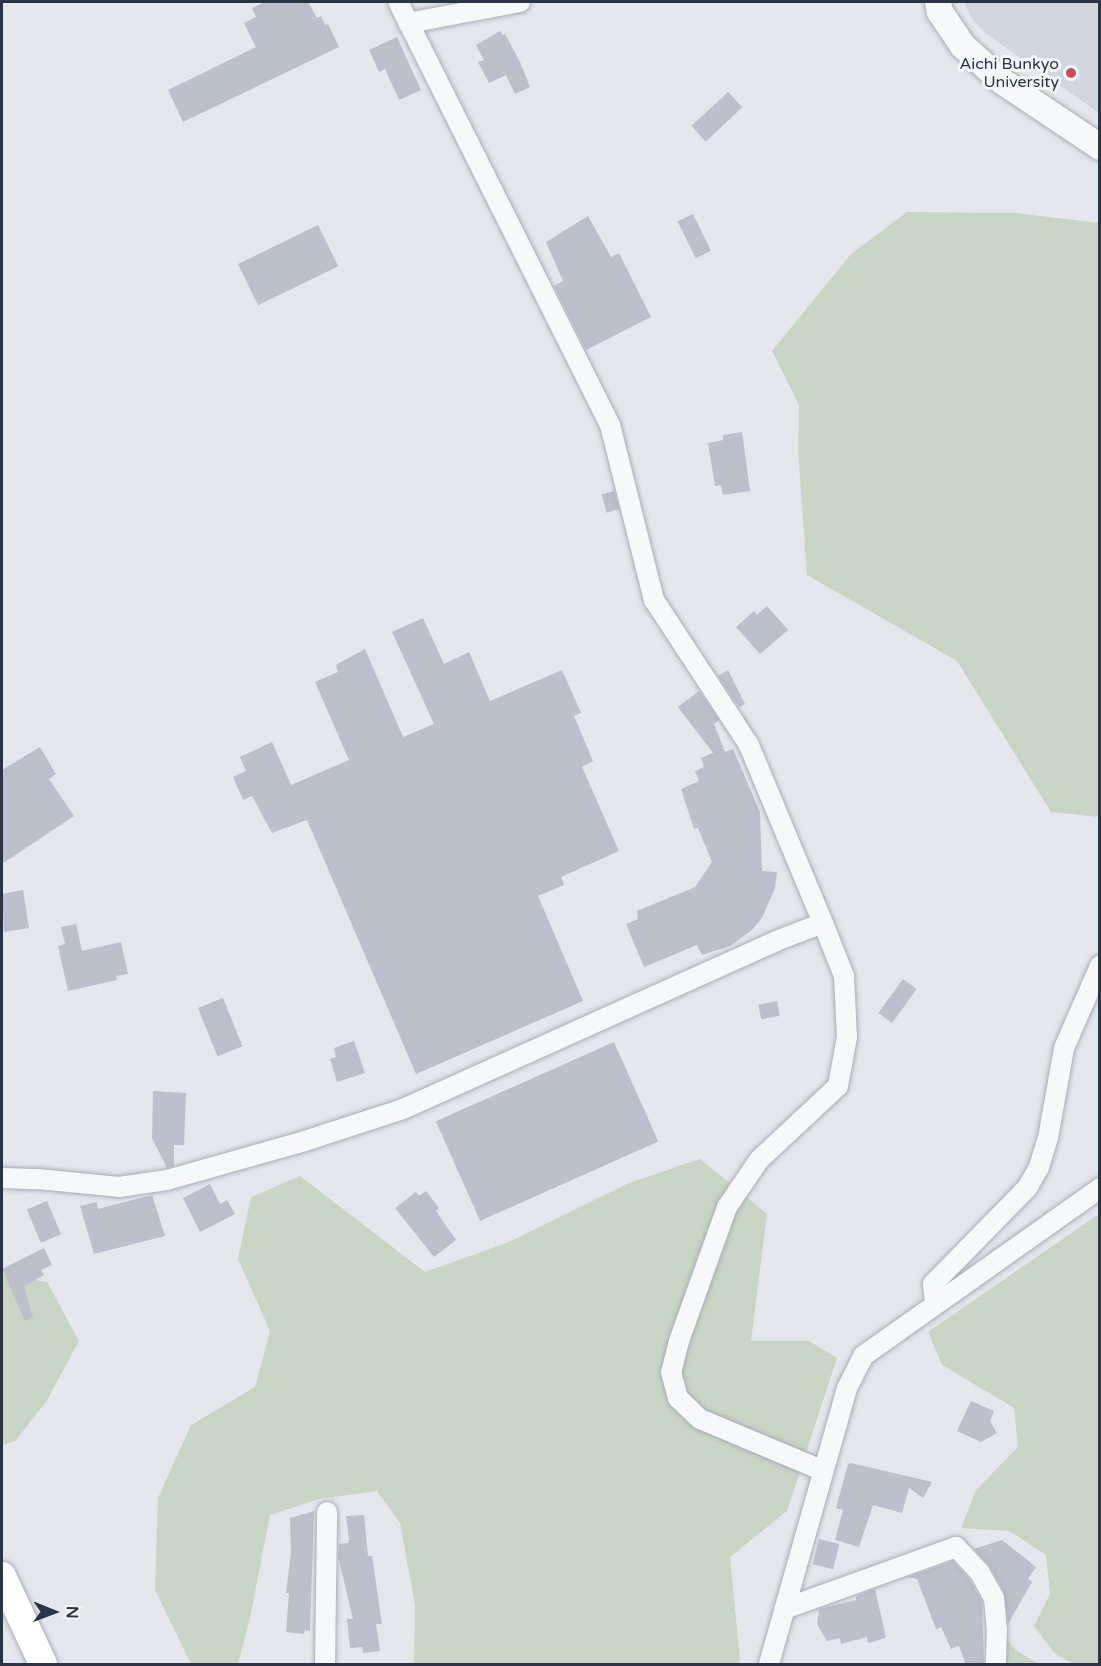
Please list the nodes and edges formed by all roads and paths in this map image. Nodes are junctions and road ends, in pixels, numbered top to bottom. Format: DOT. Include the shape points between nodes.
graph roads {
  1 [pos="398,2"];
  2 [pos="520,2"];
  3 [pos="938,2"];
  4 [pos="408,22"];
  5 [pos="1100,147"];
  6 [pos="823,923"];
  7 [pos="1100,966"];
  8 [pos="2,1178"];
  9 [pos="1100,1188"];
  10 [pos="935,1303"];
  11 [pos="824,1471"];
  12 [pos="327,1512"];
  13 [pos="2,1576"];
  14 [pos="784,1609"];
  15 [pos="43,1665"];
  16 [pos="325,1665"];
  17 [pos="769,1665"];
  18 [pos="996,1665"];
  1 -- 4 [label="street"];
  2 -- 4 [label="street"];
  3 -- 5 [label="street" via="940,12 963,46 1003,82"];
  4 -- 6 [label="street" via="610,425 654,600 749,745"];
  6 -- 8 [label="street" via="404,1109 304,1141 166,1180 119,1187"];
  6 -- 11 [label="street" via="844,976 847,1037 838,1086 759,1160 727,1207 671,1372 678,1398 700,1419"];
  7 -- 10 [label="street" via="1064,1047 1039,1167 1027,1188 933,1284"];
  9 -- 10 [label="street"];
  10 -- 11 [label="street" via="863,1356 847,1388"];
  11 -- 14 [label="street"];
  12 -- 16 [label="street"];
  13 -- 15 [label="main road"];
  14 -- 17 [label="street"];
  14 -- 18 [label="street" via="956,1547 980,1573 994,1598"];
}
